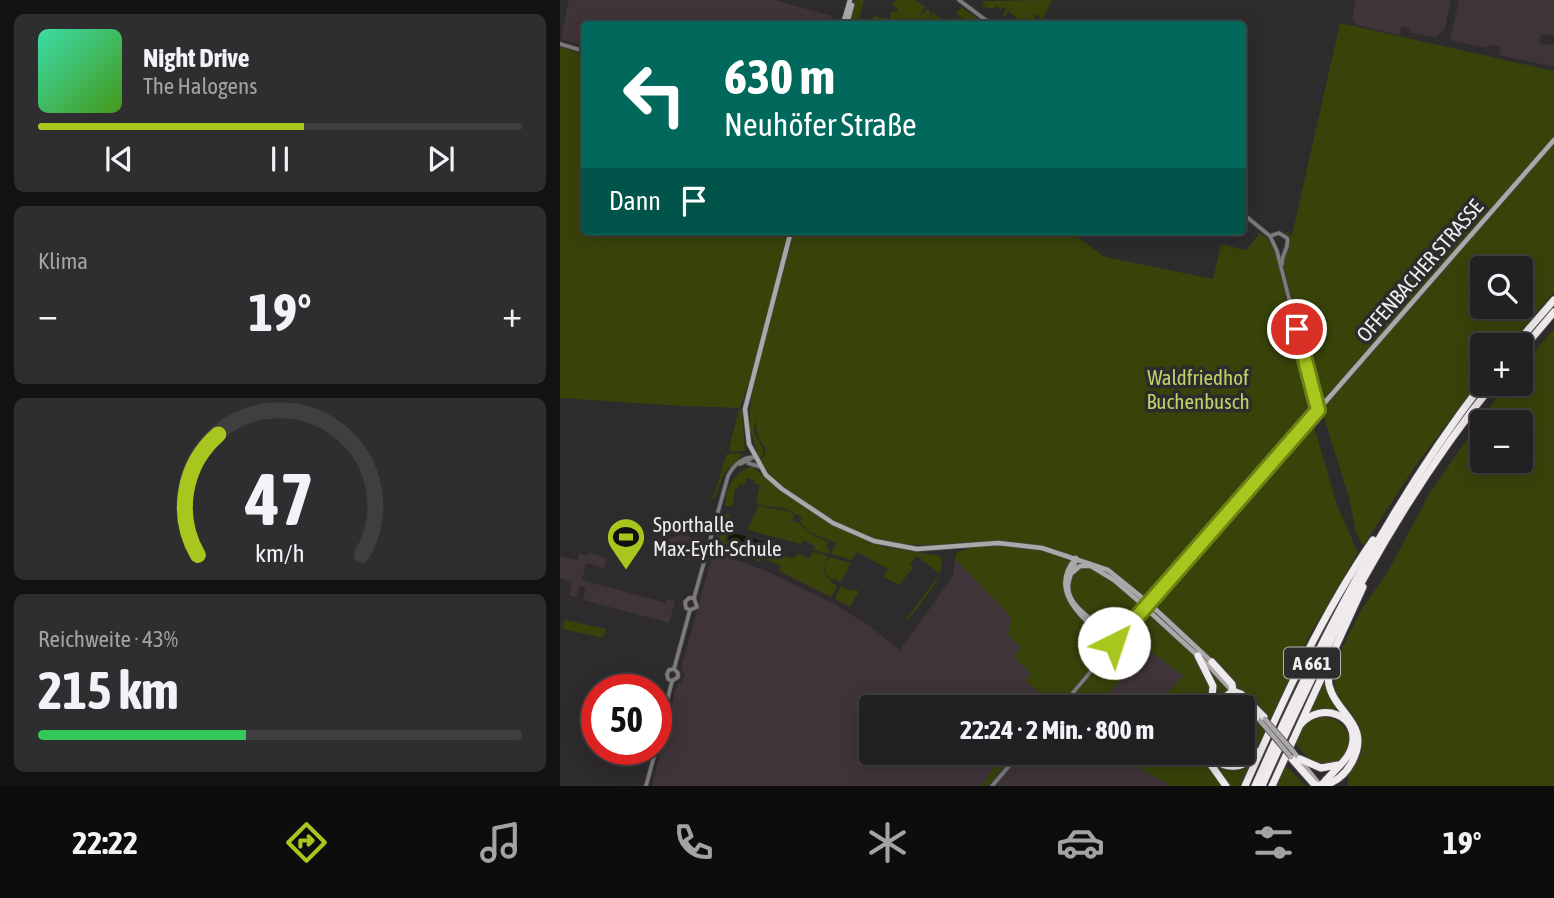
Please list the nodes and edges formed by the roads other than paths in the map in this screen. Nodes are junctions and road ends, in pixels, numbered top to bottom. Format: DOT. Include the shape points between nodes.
graph roads {
  1 [pos="852,0"];
  2 [pos="959,0"];
  3 [pos="846,21"];
  4 [pos="987,21"];
  5 [pos="560,44"];
  6 [pos="581,50"];
  7 [pos="1554,140"];
  8 [pos="1246,216"];
  9 [pos="790,235"];
  10 [pos="1270,236"];
  11 [pos="1277,251"];
  12 [pos="1285,251"];
  13 [pos="1283,269"];
  14 [pos="1554,300"];
  15 [pos="1554,312"];
  16 [pos="1525,333"];
  17 [pos="1533,337"];
  18 [pos="1473,396"];
  19 [pos="1485,396"];
  20 [pos="1313,398"];
  21 [pos="1327,400"];
  22 [pos="1318,410"];
  23 [pos="748,444"];
  24 [pos="754,457"];
  25 [pos="745,461"];
  26 [pos="761,467"];
  27 [pos="1387,523"];
  28 [pos="1378,551"];
  29 [pos="1060,553"];
  30 [pos="1076,558"];
  31 [pos="1091,566"];
  32 [pos="1071,570"];
  33 [pos="694,598"];
  34 [pos="1143,602"];
  35 [pos="690,610"];
  36 [pos="1152,610"];
  37 [pos="1103,628"];
  38 [pos="1126,629"];
  39 [pos="1336,643"];
  40 [pos="1113,645"];
  41 [pos="1198,656"];
  42 [pos="1213,662"];
  43 [pos="674,669"];
  44 [pos="667,674"];
  45 [pos="672,681"];
  46 [pos="1233,691"];
  47 [pos="1071,695"];
  48 [pos="1213,695"];
  49 [pos="1228,695"];
  50 [pos="1230,695"];
  51 [pos="1255,716"];
  52 [pos="1262,719"];
  53 [pos="1293,737"];
  54 [pos="1265,743"];
  55 [pos="1255,755"];
  56 [pos="1294,756"];
  57 [pos="652,765"];
  58 [pos="1010,765"];
  59 [pos="1211,765"];
  60 [pos="1338,765"];
  61 [pos="1347,772"];
  62 [pos="646,786"];
  63 [pos="992,786"];
  64 [pos="1226,786"];
  65 [pos="1245,786"];
  66 [pos="1255,786"];
  67 [pos="1262,786"];
  68 [pos="1272,786"];
  69 [pos="1313,786"];
  70 [pos="1321,786"];
  71 [pos="1342,786"];
  1 -- 3 [label="main road"];
  2 -- 4 [label="street"];
  5 -- 6 [label="street"];
  7 -- 21 [label="main road, OFFENBACHER STRASSE"];
  8 -- 10 [label="street"];
  9 -- 23 [label="main road" via="748,394"];
  10 -- 11 [label="street"];
  10 -- 12 [label="street" via="1285,236"];
  11 -- 12 [label="street"];
  11 -- 13 [label="street"];
  12 -- 13 [label="street"];
  13 -- 20 [label="street"];
  14 -- 16 [label="highway"];
  15 -- 17 [label="highway"];
  18 -- 27 [label="highway, A 661"];
  19 -- 28 [label="highway, A 661"];
  20 -- 21 [label="street"];
  20 -- 22 [label="street"];
  21 -- 22 [label="main road, OFFENBACHER STRASSE"];
  22 -- 38 [label="main road, OFFENBACHER STRASSE"];
  23 -- 24 [label="main road"];
  23 -- 25 [label="street"];
  24 -- 25 [label="street"];
  24 -- 26 [label="main road"];
  25 -- 26 [label="street"];
  25 -- 33 [label="street" via="728,476"];
  26 -- 29 [label="main road" via="778,486 820,515 874,541 929,549 1007,543"];
  27 -- 54 [label="highway, A 661" via="1345,581 1315,634"];
  27 -- 66 [label="highway, A 661" via="1317,651"];
  28 -- 39 [label="highway"];
  28 -- 67 [label="highway, A 661" via="1308,683"];
  29 -- 30 [label="main road"];
  29 -- 32 [label="main road"];
  30 -- 31 [label="main road"];
  30 -- 32 [label="main road"];
  30 -- 34 [label="main road" via="1101,566"];
  31 -- 32 [label="main road"];
  31 -- 34 [label="main road"];
  32 -- 37 [label="main road" via="1068,588 1072,600"];
  32 -- 40 [label="main road" via="1065,587 1069,600"];
  33 -- 35 [label="street" via="696,607"];
  33 -- 35 [label="street" via="685,602"];
  34 -- 36 [label="main road, bridge"];
  35 -- 43 [label="street"];
  36 -- 41 [label="main road"];
  36 -- 42 [label="main road"];
  37 -- 38 [label="main road" via="1115,633"];
  37 -- 40 [label="main road" via="1114,638"];
  38 -- 40 [label="main road, OFFENBACHER STRASSE"];
  39 -- 53 [label="highway"];
  39 -- 61 [label="highway" via="1328,687 1355,726 1358,739"];
  40 -- 47 [label="street, OFFENBACHER STRASSE"];
  41 -- 46 [label="main road"];
  41 -- 48 [label="highway" via="1213,686"];
  42 -- 46 [label="highway"];
  42 -- 52 [label="main road"];
  43 -- 44 [label="street"];
  43 -- 45 [label="street" via="678,677"];
  46 -- 49 [label="highway"];
  46 -- 50 [label="highway"];
  46 -- 52 [label="highway"];
  51 -- 52 [label="highway"];
  52 -- 56 [label="main road, bridge"];
  53 -- 60 [label="highway" via="1315,713 1339,716 1350,727 1353,740 1348,756"];
  53 -- 68 [label="highway"];
  54 -- 55 [label="highway"];
  54 -- 65 [label="highway"];
  56 -- 60 [label="highway" via="1321,768"];
  56 -- 69 [label="main road"];
  56 -- 70 [label="highway" via="1314,784"];
  57 -- 62 [label="street"];
  58 -- 63 [label="street"];
  59 -- 64 [label="highway"];
  60 -- 70 [label="highway"];
  61 -- 70 [label="highway"];
  61 -- 71 [label="highway"];
}
